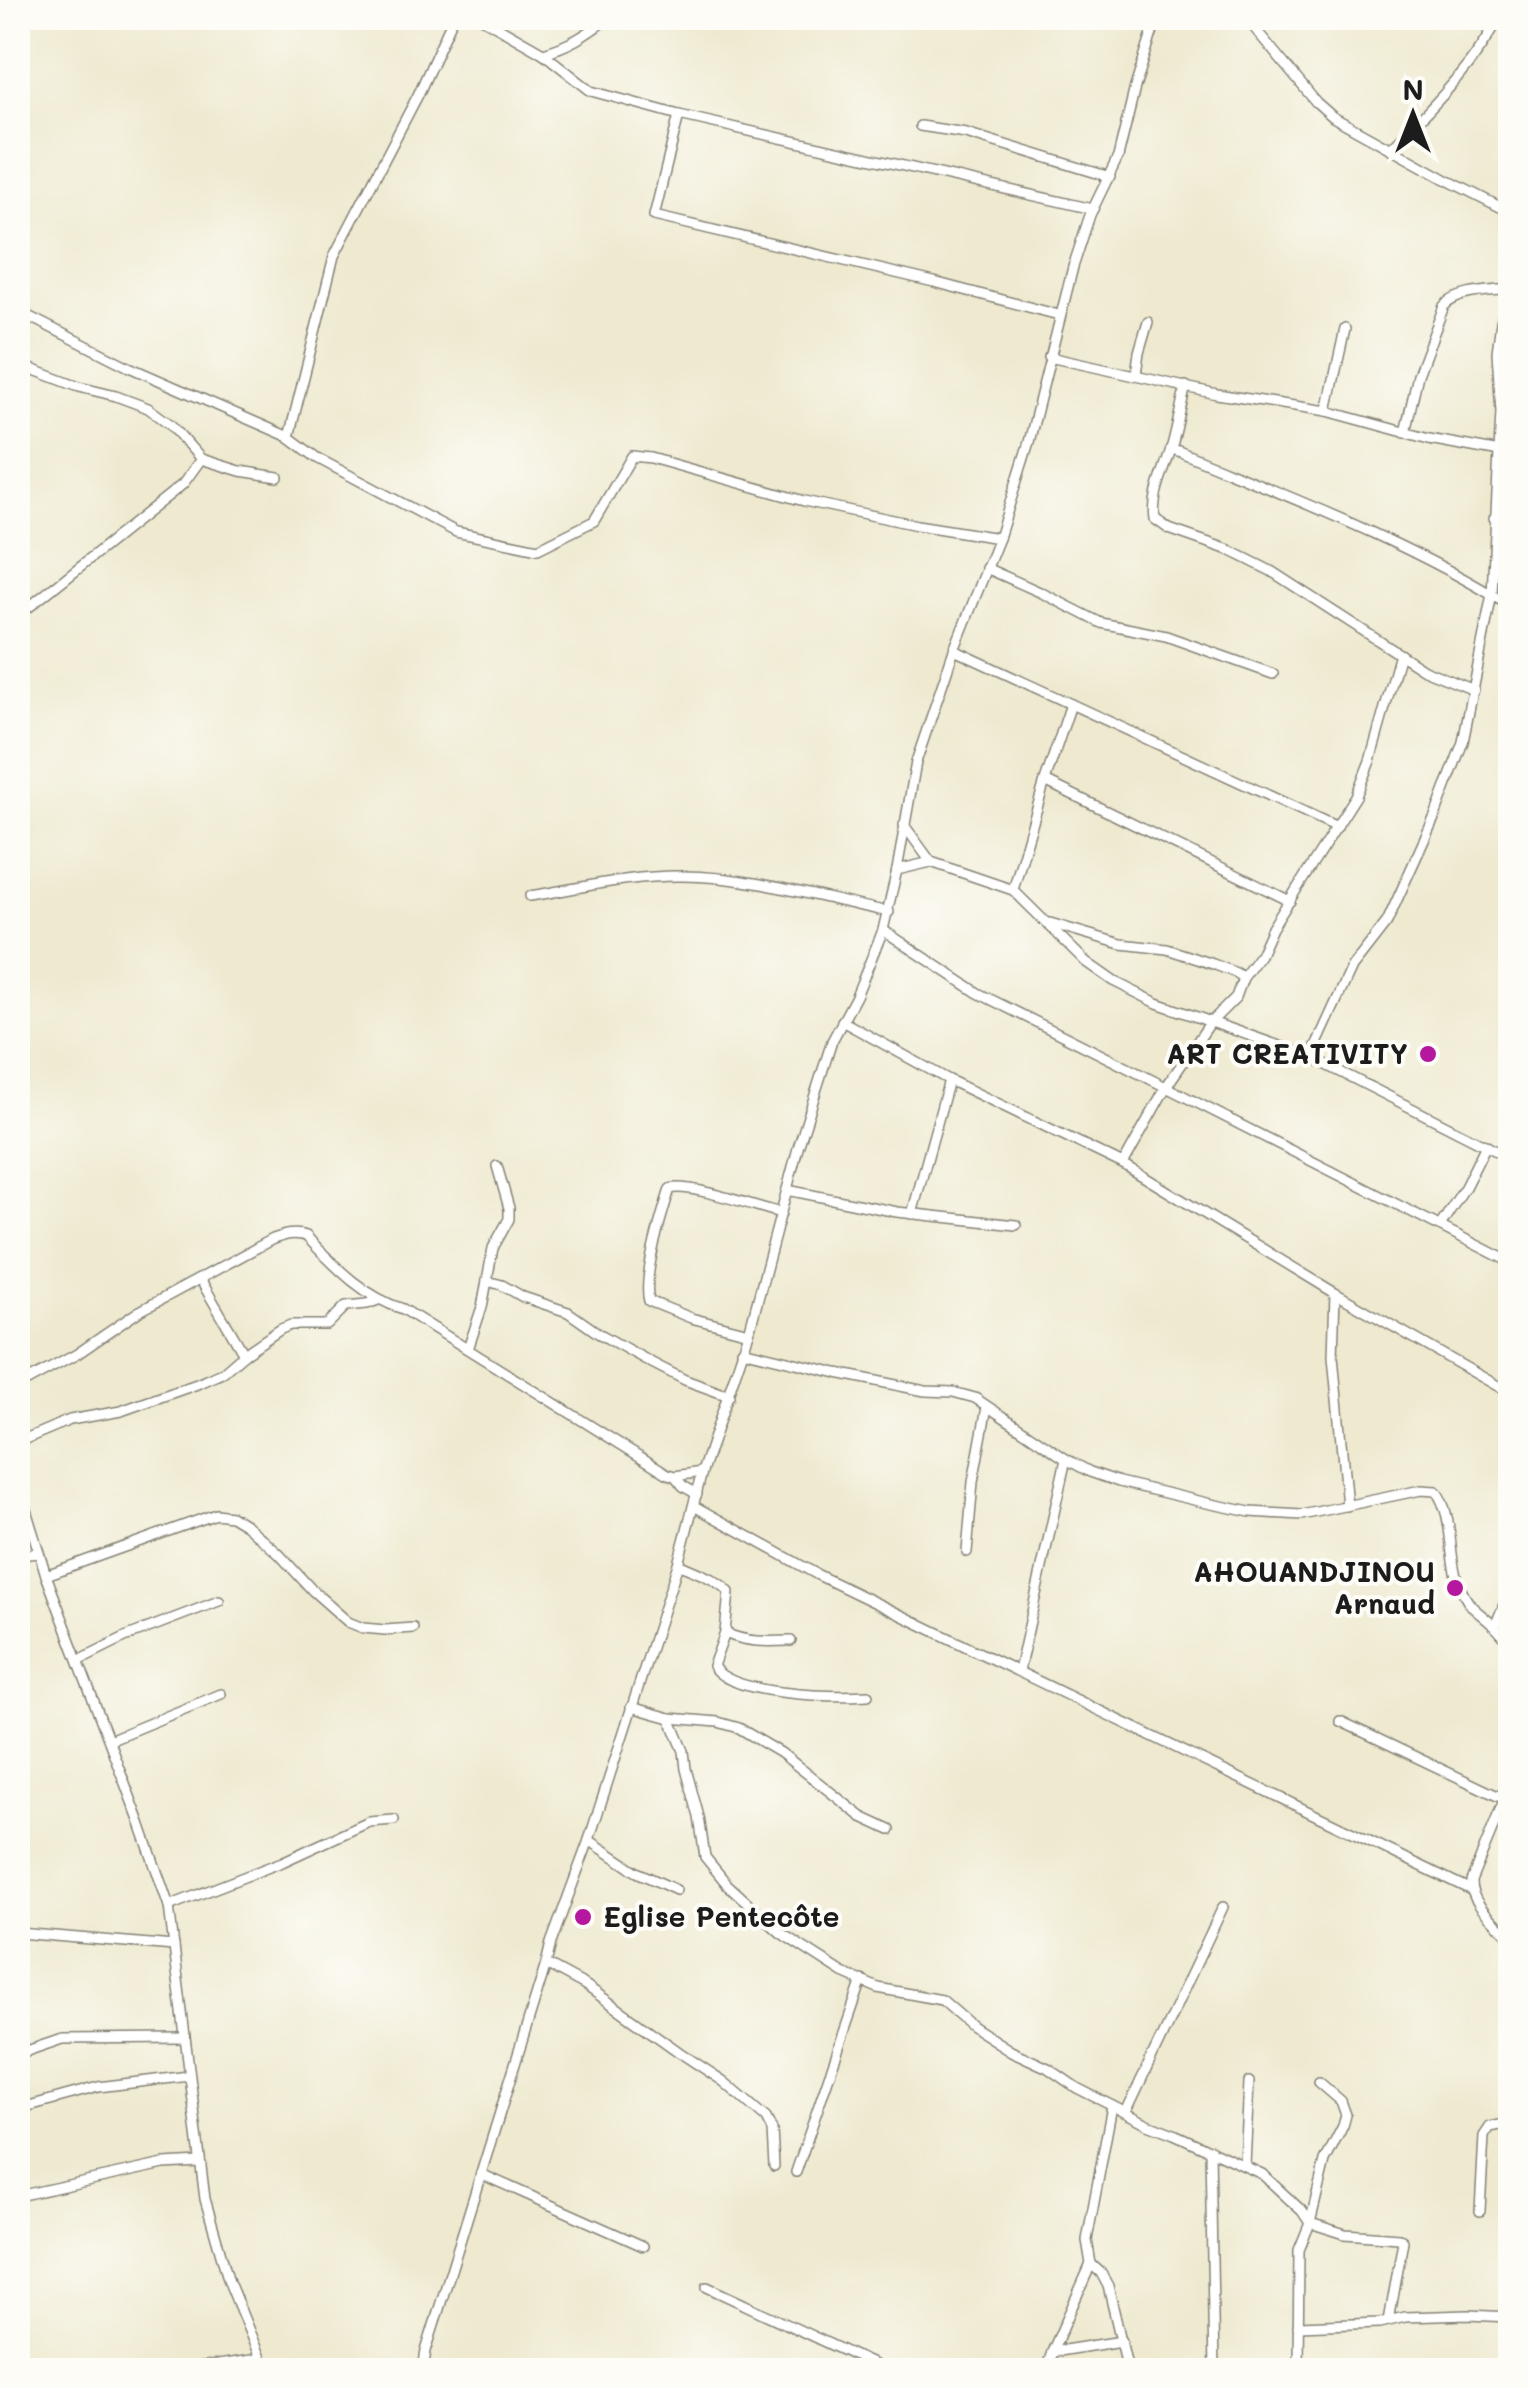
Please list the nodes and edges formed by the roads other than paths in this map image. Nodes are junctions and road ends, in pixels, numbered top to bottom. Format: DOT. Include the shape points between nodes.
graph roads {
  1 [pos="453,18"];
  2 [pos="482,18"];
  3 [pos="608,18"];
  4 [pos="1156,18"];
  5 [pos="1248,18"];
  6 [pos="1499,18"];
  7 [pos="543,53"];
  8 [pos="679,115"];
  9 [pos="920,126"];
  10 [pos="1390,148"];
  11 [pos="1110,177"];
  12 [pos="1093,209"];
  13 [pos="1510,212"];
  14 [pos="1510,291"];
  15 [pos="18,311"];
  16 [pos="1055,314"];
  17 [pos="1148,322"];
  18 [pos="1344,329"];
  19 [pos="1049,356"];
  20 [pos="18,364"];
  21 [pos="1136,375"];
  22 [pos="1186,386"];
  23 [pos="1506,399"];
  24 [pos="1327,411"];
  25 [pos="1406,433"];
  26 [pos="289,437"];
  27 [pos="1171,448"];
  28 [pos="1500,452"];
  29 [pos="202,458"];
  30 [pos="278,477"];
  31 [pos="1494,518"];
  32 [pos="998,538"];
  33 [pos="1510,538"];
  34 [pos="986,568"];
  35 [pos="1492,594"];
  36 [pos="1510,606"];
  37 [pos="18,616"];
  38 [pos="954,650"];
  39 [pos="1400,654"];
  40 [pos="1273,674"];
  41 [pos="1474,690"];
  42 [pos="1071,704"];
  43 [pos="1045,781"];
  44 [pos="904,825"];
  45 [pos="1337,827"];
  46 [pos="931,862"];
  47 [pos="898,870"];
  48 [pos="1014,890"];
  49 [pos="530,896"];
  50 [pos="1290,901"];
  51 [pos="888,912"];
  52 [pos="1048,922"];
  53 [pos="884,930"];
  54 [pos="1243,978"];
  55 [pos="842,1022"];
  56 [pos="1210,1022"];
  57 [pos="1311,1057"];
  58 [pos="948,1080"];
  59 [pos="1166,1087"];
  60 [pos="1486,1145"];
  61 [pos="1510,1158"];
  62 [pos="1123,1164"];
  63 [pos="497,1166"];
  64 [pos="787,1190"];
  65 [pos="781,1213"];
  66 [pos="912,1214"];
  67 [pos="1016,1225"];
  68 [pos="1440,1226"];
  69 [pos="1510,1262"];
  70 [pos="200,1280"];
  71 [pos="487,1281"];
  72 [pos="1335,1293"];
  73 [pos="378,1300"];
  74 [pos="749,1333"];
  75 [pos="468,1348"];
  76 [pos="742,1350"];
  77 [pos="244,1354"];
  78 [pos="18,1386"];
  79 [pos="1510,1392"];
  80 [pos="729,1396"];
  81 [pos="988,1407"];
  82 [pos="18,1442"];
  83 [pos="1066,1459"];
  84 [pos="702,1472"];
  85 [pos="675,1476"];
  86 [pos="18,1484"];
  87 [pos="696,1500"];
  88 [pos="1347,1506"];
  89 [pos="967,1552"];
  90 [pos="39,1553"];
  91 [pos="18,1555"];
  92 [pos="678,1564"];
  93 [pos="46,1574"];
  94 [pos="1510,1590"];
  95 [pos="219,1600"];
  96 [pos="1495,1626"];
  97 [pos="413,1628"];
  98 [pos="725,1633"];
  99 [pos="791,1641"];
  100 [pos="1510,1646"];
  101 [pos="79,1660"];
  102 [pos="1019,1671"];
  103 [pos="221,1694"];
  104 [pos="868,1695"];
  105 [pos="631,1707"];
  106 [pos="670,1718"];
  107 [pos="1340,1721"];
  108 [pos="109,1740"];
  109 [pos="1510,1786"];
  110 [pos="1504,1798"];
  111 [pos="1498,1817"];
  112 [pos="394,1820"];
  113 [pos="1510,1823"];
  114 [pos="890,1830"];
  115 [pos="590,1840"];
  116 [pos="676,1890"];
  117 [pos="1471,1890"];
  118 [pos="169,1906"];
  119 [pos="1223,1908"];
  120 [pos="18,1933"];
  121 [pos="1510,1937"];
  122 [pos="174,1946"];
  123 [pos="546,1964"];
  124 [pos="862,1980"];
  125 [pos="184,2038"];
  126 [pos="18,2054"];
  127 [pos="189,2076"];
  128 [pos="1249,2082"];
  129 [pos="1319,2082"];
  130 [pos="1112,2106"];
  131 [pos="18,2109"];
  132 [pos="1126,2112"];
  133 [pos="1510,2122"];
  134 [pos="1210,2150"];
  135 [pos="200,2162"];
  136 [pos="1246,2165"];
  137 [pos="774,2166"];
  138 [pos="796,2172"];
  139 [pos="482,2174"];
  140 [pos="18,2196"];
  141 [pos="1480,2211"];
  142 [pos="1310,2223"];
  143 [pos="643,2246"];
  144 [pos="1091,2264"];
  145 [pos="707,2287"];
  146 [pos="1510,2317"];
  147 [pos="1389,2321"];
  148 [pos="1298,2326"];
  149 [pos="1122,2341"];
  150 [pos="1052,2352"];
  151 [pos="258,2359"];
  152 [pos="185,2370"];
  153 [pos="265,2370"];
  154 [pos="423,2370"];
  155 [pos="885,2370"];
  156 [pos="1046,2370"];
  157 [pos="1128,2370"];
  158 [pos="1214,2370"];
  159 [pos="1298,2370"];
  1 -- 26 [label="street" via="334,256"];
  2 -- 7 [label="street"];
  3 -- 7 [label="street" via="580,39"];
  4 -- 11 [label="street"];
  5 -- 10 [label="street" via="1316,102"];
  6 -- 10 [label="street" via="1430,109"];
  7 -- 8 [label="street" via="591,91"];
  8 -- 12 [label="street"];
  8 -- 16 [label="street" via="654,216"];
  9 -- 11 [label="street" via="966,133"];
  10 -- 13 [label="street"];
  11 -- 12 [label="street"];
  12 -- 19 [label="street"];
  14 -- 23 [label="street" via="1498,336"];
  14 -- 25 [label="street" via="1464,295 1444,306 1418,375"];
  15 -- 26 [label="street"];
  17 -- 21 [label="street"];
  18 -- 24 [label="street"];
  19 -- 21 [label="street"];
  19 -- 32 [label="street"];
  20 -- 29 [label="street" via="148,408"];
  21 -- 22 [label="street"];
  22 -- 24 [label="street"];
  22 -- 27 [label="street"];
  23 -- 28 [label="street"];
  24 -- 25 [label="street"];
  25 -- 28 [label="street"];
  26 -- 32 [label="street" via="456,532 538,549 594,522 632,456 804,501"];
  27 -- 35 [label="street" via="1376,534"];
  27 -- 39 [label="street" via="1154,505 1160,524 1272,572"];
  28 -- 31 [label="street"];
  29 -- 30 [label="street"];
  29 -- 37 [label="street" via="183,484"];
  31 -- 33 [label="street"];
  31 -- 35 [label="street"];
  32 -- 34 [label="street"];
  34 -- 38 [label="street"];
  34 -- 40 [label="street" via="1101,623 1166,636"];
  35 -- 36 [label="street"];
  35 -- 41 [label="street"];
  38 -- 42 [label="street"];
  38 -- 44 [label="street" via="916,762"];
  39 -- 41 [label="street"];
  39 -- 45 [label="street" via="1370,761"];
  41 -- 57 [label="street" via="1435,816"];
  42 -- 43 [label="street"];
  42 -- 45 [label="street"];
  43 -- 48 [label="street"];
  43 -- 50 [label="street"];
  44 -- 46 [label="street"];
  44 -- 47 [label="street"];
  45 -- 50 [label="street"];
  46 -- 47 [label="street"];
  46 -- 48 [label="street"];
  47 -- 51 [label="street"];
  48 -- 52 [label="street"];
  49 -- 51 [label="street" via="636,878 728,878"];
  50 -- 54 [label="street"];
  51 -- 53 [label="street"];
  52 -- 54 [label="street" via="1121,944 1166,949"];
  52 -- 56 [label="street" via="1113,981"];
  53 -- 55 [label="street"];
  53 -- 59 [label="street" via="978,993"];
  54 -- 56 [label="street" via="1236,997"];
  55 -- 58 [label="street"];
  55 -- 64 [label="street"];
  56 -- 57 [label="street"];
  56 -- 59 [label="street"];
  57 -- 60 [label="street"];
  58 -- 62 [label="street"];
  58 -- 66 [label="street"];
  59 -- 62 [label="street"];
  59 -- 68 [label="street"];
  60 -- 61 [label="street"];
  60 -- 68 [label="street"];
  62 -- 72 [label="street"];
  63 -- 71 [label="street" via="509,1208"];
  64 -- 65 [label="street"];
  64 -- 66 [label="street"];
  65 -- 74 [label="street"];
  65 -- 74 [label="street" via="677,1186 662,1215 646,1279 649,1300"];
  66 -- 67 [label="street"];
  68 -- 69 [label="street"];
  70 -- 73 [label="street" via="298,1233"];
  70 -- 77 [label="street"];
  70 -- 78 [label="street"];
  71 -- 75 [label="street"];
  71 -- 80 [label="street" via="568,1312 650,1362"];
  72 -- 79 [label="street"];
  72 -- 88 [label="street" via="1332,1356"];
  73 -- 75 [label="street"];
  73 -- 77 [label="street" via="346,1306 328,1325 281,1328"];
  74 -- 76 [label="street"];
  75 -- 85 [label="street"];
  76 -- 80 [label="street"];
  76 -- 81 [label="street" via="953,1392"];
  77 -- 82 [label="street" via="197,1384"];
  80 -- 84 [label="street"];
  81 -- 83 [label="street"];
  81 -- 89 [label="street"];
  83 -- 88 [label="street" via="1119,1482 1250,1512 1302,1516"];
  83 -- 102 [label="street"];
  84 -- 85 [label="street"];
  84 -- 87 [label="street"];
  85 -- 87 [label="street"];
  86 -- 90 [label="street"];
  87 -- 92 [label="street"];
  87 -- 102 [label="street" via="818,1575"];
  88 -- 96 [label="street" via="1436,1491 1457,1581 1472,1609"];
  90 -- 91 [label="street"];
  90 -- 93 [label="street"];
  92 -- 98 [label="street" via="726,1587"];
  92 -- 105 [label="street"];
  93 -- 97 [label="street" via="216,1514 232,1516 348,1622"];
  93 -- 101 [label="street"];
  94 -- 96 [label="street"];
  95 -- 101 [label="street"];
  96 -- 100 [label="street"];
  98 -- 99 [label="street" via="756,1642"];
  98 -- 104 [label="street" via="713,1666 732,1680 799,1694"];
  101 -- 108 [label="street"];
  102 -- 117 [label="street"];
  103 -- 108 [label="street"];
  105 -- 106 [label="street"];
  105 -- 115 [label="street"];
  106 -- 114 [label="street" via="738,1728"];
  106 -- 124 [label="street" via="684,1751 705,1856 780,1933"];
  107 -- 110 [label="street"];
  108 -- 118 [label="street"];
  109 -- 110 [label="street"];
  110 -- 111 [label="street"];
  111 -- 113 [label="street"];
  111 -- 117 [label="street"];
  112 -- 118 [label="street" via="369,1822"];
  115 -- 116 [label="street"];
  115 -- 123 [label="street"];
  117 -- 121 [label="street"];
  118 -- 122 [label="street"];
  119 -- 132 [label="street"];
  120 -- 122 [label="street"];
  122 -- 125 [label="street"];
  123 -- 137 [label="street" via="723,2080 766,2118"];
  123 -- 139 [label="street"];
  124 -- 130 [label="street" via="942,2000 972,2026"];
  124 -- 138 [label="street"];
  125 -- 126 [label="street" via="62,2039"];
  125 -- 127 [label="street"];
  127 -- 131 [label="street" via="98,2088"];
  127 -- 135 [label="street"];
  128 -- 136 [label="street"];
  129 -- 142 [label="street" via="1346,2115 1325,2161"];
  130 -- 132 [label="street"];
  130 -- 144 [label="street" via="1087,2240"];
  132 -- 134 [label="street"];
  133 -- 141 [label="street" via="1484,2136"];
  134 -- 136 [label="street"];
  134 -- 158 [label="street"];
  135 -- 140 [label="street"];
  135 -- 151 [label="street" via="229,2282"];
  136 -- 142 [label="street"];
  139 -- 143 [label="street"];
  139 -- 154 [label="street"];
  142 -- 147 [label="street" via="1403,2242"];
  142 -- 148 [label="street" via="1299,2250"];
  144 -- 149 [label="street" via="1108,2286"];
  144 -- 150 [label="street"];
  145 -- 155 [label="street"];
  146 -- 147 [label="street"];
  147 -- 148 [label="street"];
  148 -- 159 [label="street"];
  149 -- 150 [label="street"];
  149 -- 157 [label="street"];
  150 -- 156 [label="street"];
  151 -- 152 [label="street"];
  151 -- 153 [label="street"];
}
